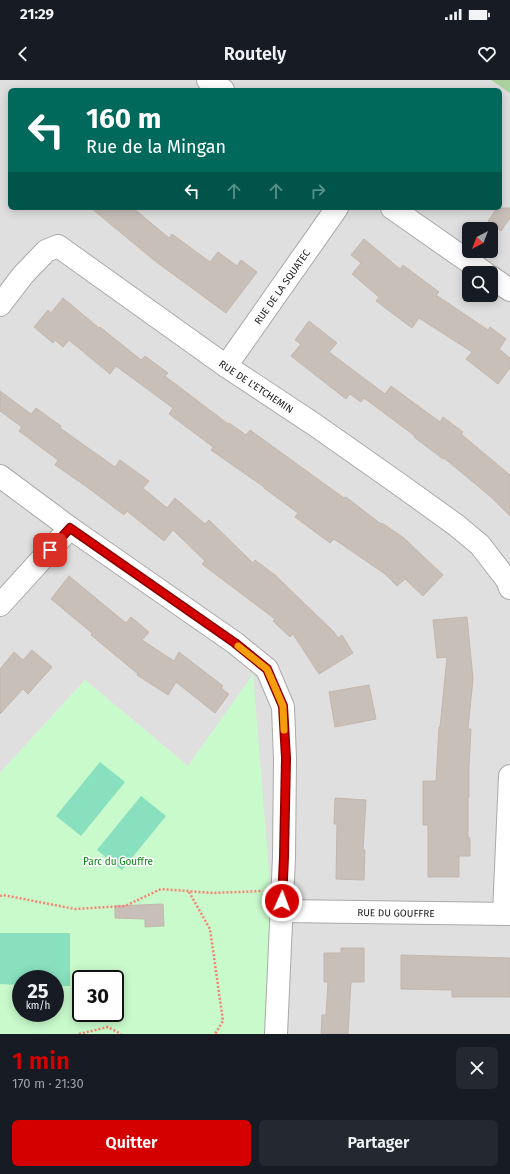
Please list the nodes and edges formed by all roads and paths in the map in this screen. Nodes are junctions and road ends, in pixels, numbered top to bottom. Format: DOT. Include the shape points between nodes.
graph roads {
  1 [pos="208,80"];
  2 [pos="220,88"];
  3 [pos="336,210"];
  4 [pos="395,210"];
  5 [pos="475,266"];
  6 [pos="498,282"];
  7 [pos="510,290"];
  8 [pos="0,305"];
  9 [pos="226,366"];
  10 [pos="0,476"];
  11 [pos="70,528"];
  12 [pos="510,588"];
  13 [pos="0,605"];
  14 [pos="510,776"];
  15 [pos="189,891"];
  16 [pos="0,896"];
  17 [pos="282,901"];
  18 [pos="507,914"];
  19 [pos="79,1034"];
  20 [pos="121,1034"];
  21 [pos="215,1034"];
  22 [pos="276,1034"];
  1 -- 2 [label="street"];
  3 -- 9 [label="street, RUE DE LA SQUATEC"];
  4 -- 5 [label="street"];
  6 -- 7 [label="street"];
  8 -- 9 [label="street, RUE DE L'ETCHEMIN" via="46,251 58,246"];
  9 -- 12 [label="street, RUE DE L'ETCHEMIN" via="315,425 456,525 480,545 507,580"];
  10 -- 11 [label="street"];
  11 -- 13 [label="street"];
  11 -- 17 [label="street" via="235,643 267,669 283,706 286,758"];
  14 -- 18 [label="street"];
  15 -- 16 [label="path" via="161,890 125,906 75,909"];
  15 -- 17 [label="path"];
  15 -- 21 [label="path" via="210,929 223,1021"];
  17 -- 18 [label="street, RUE DU GOUFFRE"];
  17 -- 22 [label="street"];
  19 -- 20 [label="path" via="108,1027"];
}
